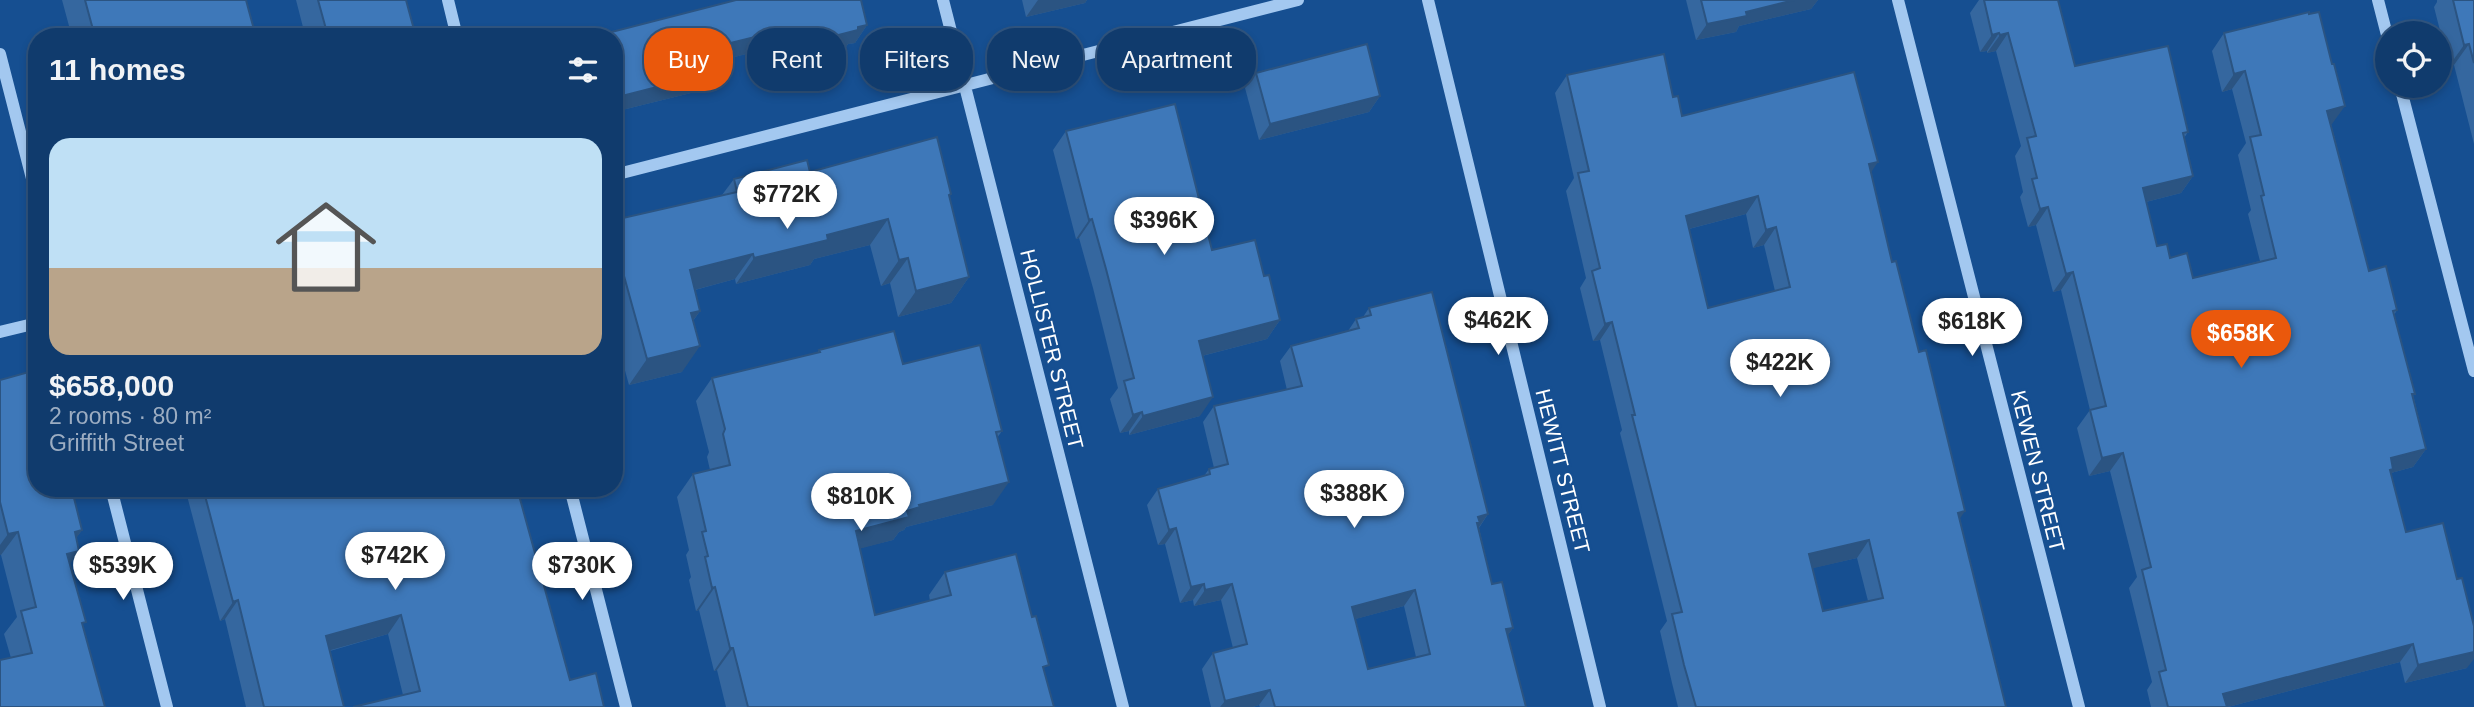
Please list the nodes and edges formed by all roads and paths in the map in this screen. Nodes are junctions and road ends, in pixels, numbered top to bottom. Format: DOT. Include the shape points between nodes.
graph roads {
  1 [pos="448,0"];
  2 [pos="943,0"];
  3 [pos="1298,0"];
  4 [pos="1428,0"];
  5 [pos="1898,0"];
  6 [pos="2378,0"];
  7 [pos="2383,21"];
  8 [pos="455,28"];
  9 [pos="950,28"];
  10 [pos="0,54"];
  11 [pos="973,83"];
  12 [pos="941,91"];
  13 [pos="967,91"];
  14 [pos="2403,98"];
  15 [pos="28,163"];
  16 [pos="623,172"];
  17 [pos="28,325"];
  18 [pos="0,332"];
  19 [pos="2474,371"];
  20 [pos="113,497"];
  21 [pos="572,497"];
  22 [pos="167,707"];
  23 [pos="626,707"];
  24 [pos="1123,707"];
  25 [pos="1600,707"];
  26 [pos="2079,707"];
  1 -- 8 [label="street"];
  2 -- 9 [label="street, HOLLISTER STREET"];
  3 -- 11 [label="street"];
  4 -- 25 [label="street, HEWITT STREET"];
  5 -- 26 [label="street, KEWEN STREET"];
  6 -- 7 [label="street"];
  10 -- 15 [label="street"];
  12 -- 16 [label="street"];
  13 -- 24 [label="street, HOLLISTER STREET"];
  14 -- 19 [label="street"];
  17 -- 18 [label="street"];
  20 -- 22 [label="street"];
  21 -- 23 [label="street"];
}
